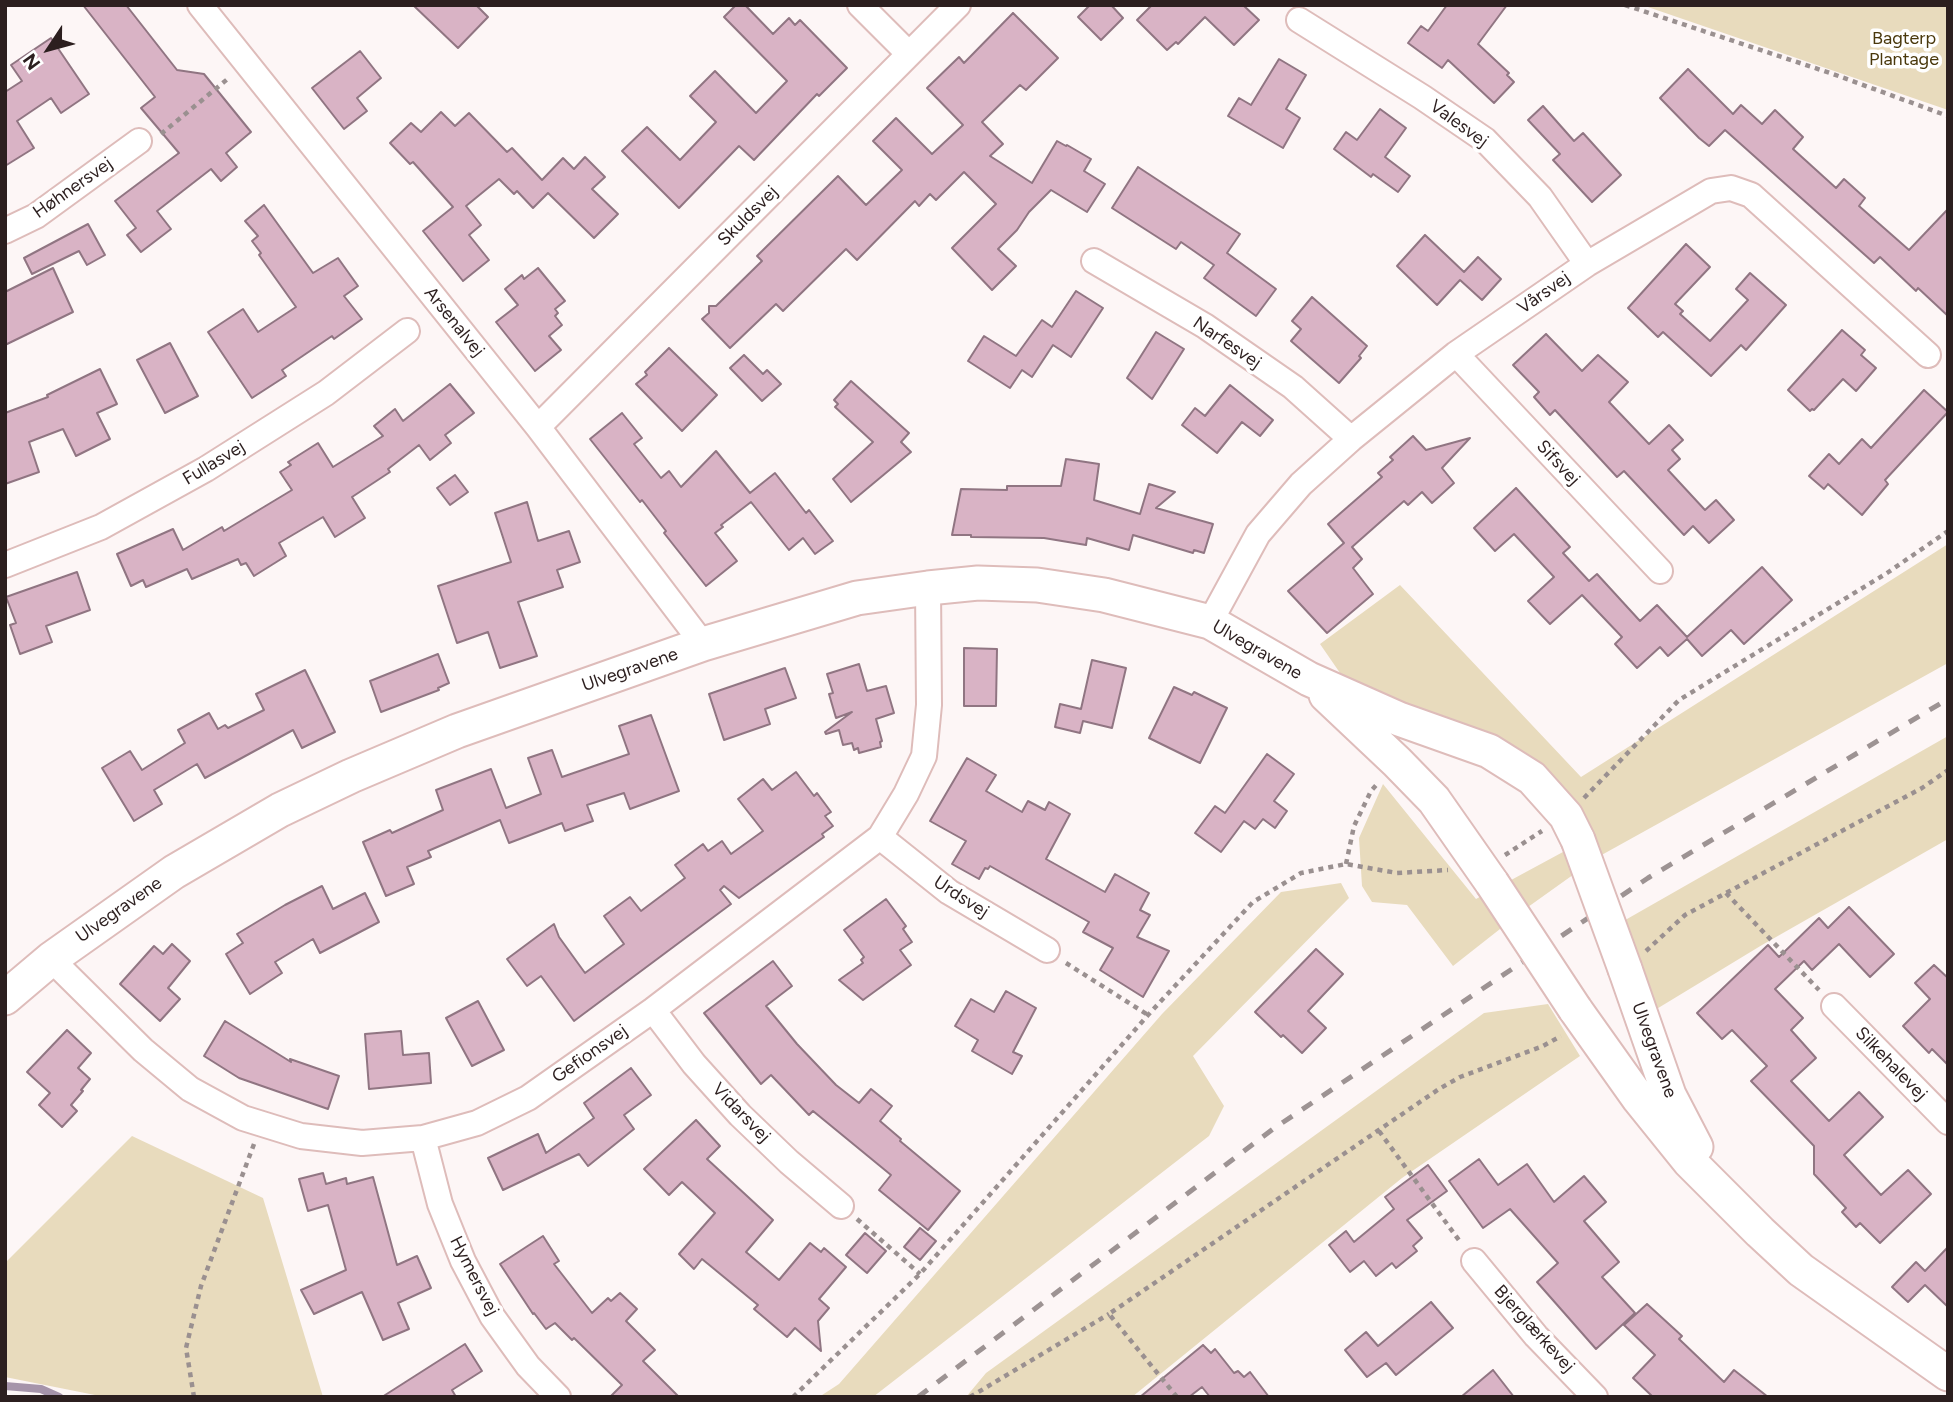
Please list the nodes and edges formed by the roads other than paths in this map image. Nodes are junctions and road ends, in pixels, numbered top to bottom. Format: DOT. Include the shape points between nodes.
graph roads {
  1 [pos="200,5"];
  2 [pos="860,5"];
  3 [pos="958,5"];
  4 [pos="1299,20"];
  5 [pos="909,54"];
  6 [pos="139,141"];
  7 [pos="5,231"];
  8 [pos="1094,261"];
  9 [pos="1587,264"];
  10 [pos="407,331"];
  11 [pos="1457,354"];
  12 [pos="1928,355"];
  13 [pos="538,427"];
  14 [pos="1351,439"];
  15 [pos="5,565"];
  16 [pos="1660,571"];
  17 [pos="928,588"];
  18 [pos="1210,622"];
  19 [pos="703,644"];
  20 [pos="1309,679"];
  21 [pos="880,837"];
  22 [pos="1047,950"];
  23 [pos="51,959"];
  24 [pos="5,998"];
  25 [pos="1834,1006"];
  26 [pos="653,1010"];
  27 [pos="1948,1122"];
  28 [pos="423,1138"];
  29 [pos="1729,1200"];
  30 [pos="841,1206"];
  31 [pos="1474,1261"];
  32 [pos="1948,1374"];
  33 [pos="558,1397"];
  34 [pos="1595,1397"];
  1 -- 13 [label="street, Arsenalvej"];
  2 -- 5 [label="street"];
  3 -- 5 [label="street, Skuldsvej"];
  4 -- 9 [label="street, Valesvej" via="1485,140 1539,197"];
  5 -- 13 [label="street, Skuldsvej"];
  6 -- 7 [label="street, Høhnersvej" via="36,216"];
  8 -- 14 [label="street, Narfesvej" via="1205,326 1293,387"];
  9 -- 11 [label="street, Vårsvej"];
  9 -- 12 [label="street, Vårsvej" via="1711,191 1731,188 1751,195"];
  10 -- 15 [label="street, Fullasvej" via="326,393 206,469 101,527"];
  11 -- 14 [label="street, Vårsvej"];
  11 -- 16 [label="street, Sifsvej"];
  13 -- 19 [label="street, Arsenalvej"];
  14 -- 18 [label="street, Vårsvej" via="1301,484 1258,534"];
  17 -- 18 [label="street, Ulvegravene" via="978,583 1037,585 1104,595"];
  17 -- 19 [label="street, Ulvegravene" via="857,598"];
  17 -- 21 [label="street, Gefionsvej" via="929,705 923,756"];
  18 -- 20 [label="street, Ulvegravene"];
  19 -- 23 [label="street, Ulvegravene" via="457,731 280,810 174,872"];
  20 -- 29 [label="street, Ulvegravene, bridge" via="1434,800 1639,1099 1689,1161"];
  20 -- 29 [label="street, Ulvegravene, bridge" via="1399,719 1489,751 1532,778 1572,828 1669,1095"];
  21 -- 22 [label="street, Urdsvej" via="949,892"];
  21 -- 26 [label="street, Gefionsvej"];
  23 -- 24 [label="street, Ulvegravene"];
  23 -- 28 [label="street, Gefionsvej" via="143,1050 190,1089 243,1118 301,1136 362,1143"];
  25 -- 27 [label="street, Silkehalevej"];
  26 -- 28 [label="street, Gefionsvej" via="528,1098 477,1123"];
  26 -- 30 [label="street, Vidarsvej" via="740,1115"];
  28 -- 33 [label="street, Hymersvej" via="440,1204 463,1261 492,1316 528,1366"];
  29 -- 32 [label="street, Ulvegravene" via="1801,1270"];
  31 -- 34 [label="street, Bjerglærkevej" via="1536,1336"];
}
